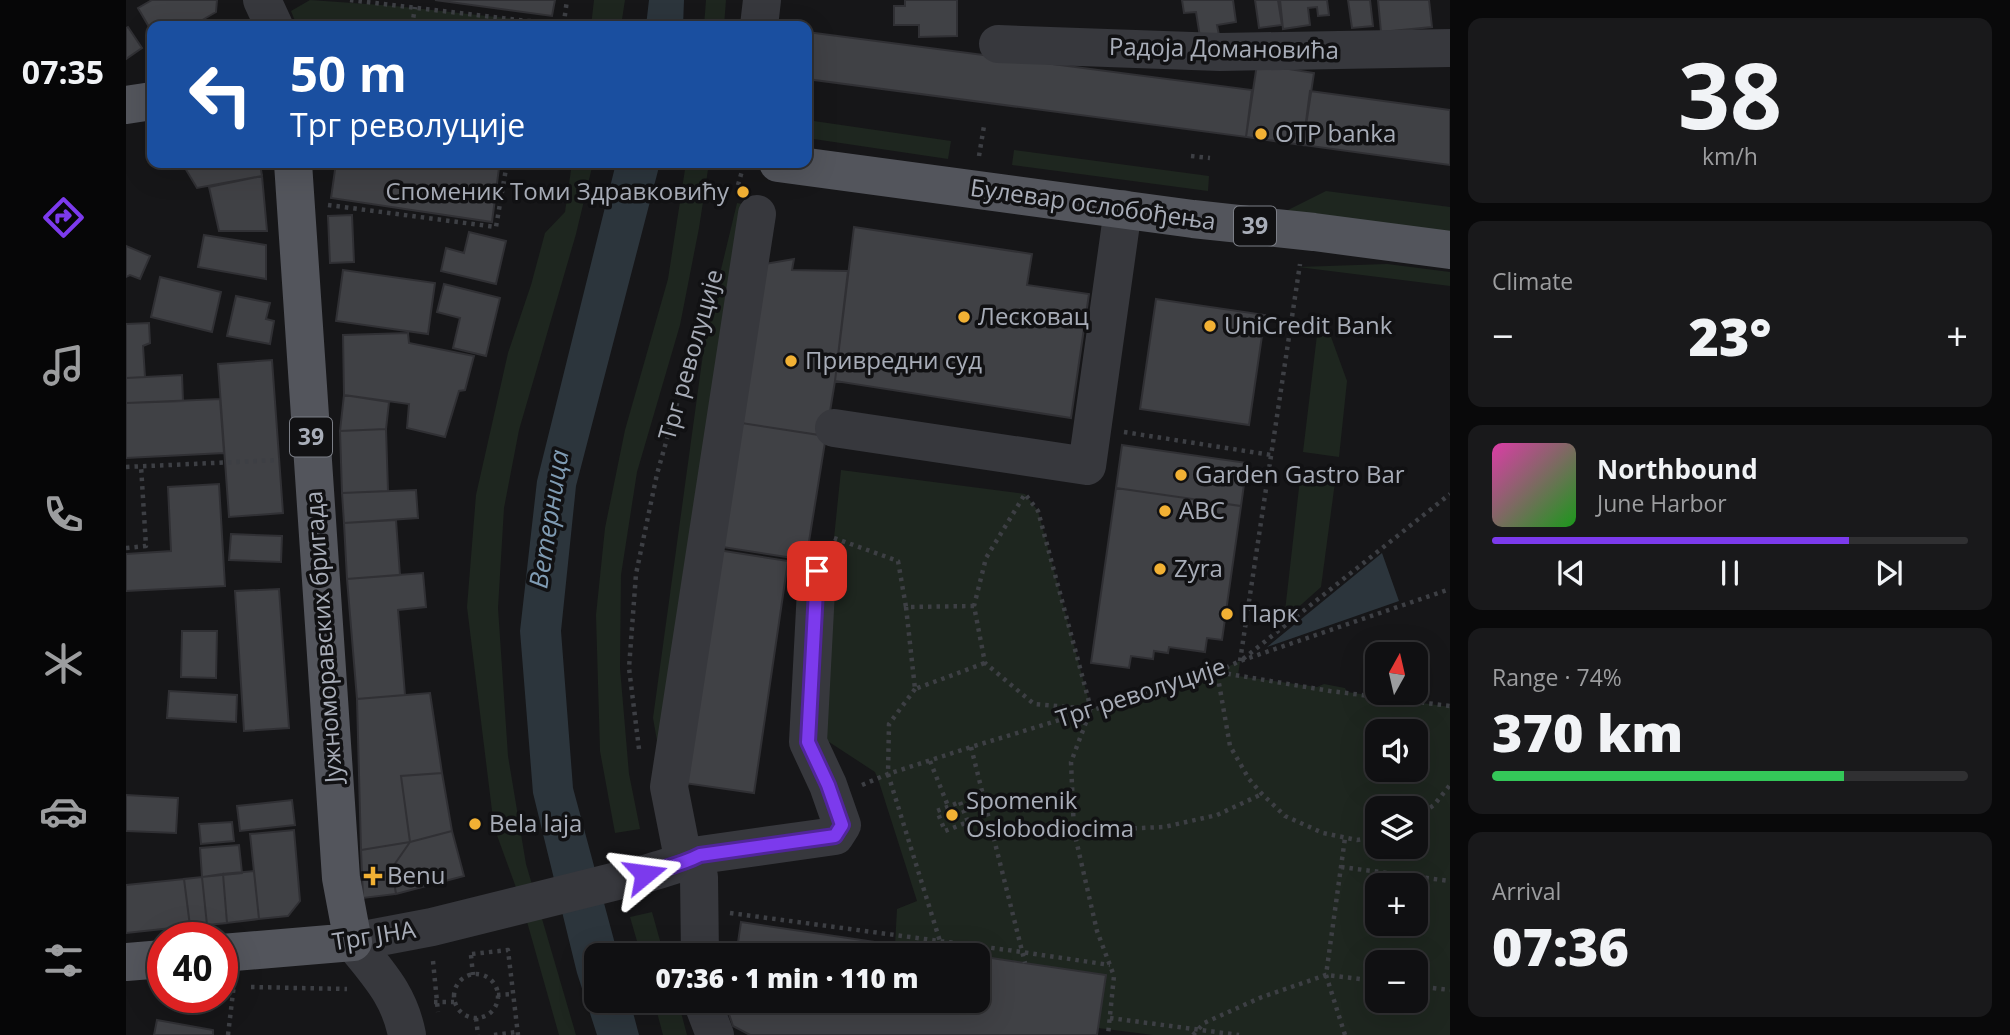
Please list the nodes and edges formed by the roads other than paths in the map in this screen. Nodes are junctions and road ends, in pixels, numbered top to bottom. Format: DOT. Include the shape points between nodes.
graph roads {
  1 [pos="762,0"];
  2 [pos="760,21"];
  3 [pos="998,44"];
  4 [pos="1450,48"];
  5 [pos="147,102"];
  6 [pos="126,105"];
  7 [pos="293,168"];
  8 [pos="812,168"];
  9 [pos="747,200"];
  10 [pos="1123,209"];
  11 [pos="1450,250"];
  12 [pos="834,428"];
  13 [pos="825,554"];
  14 [pos="684,863"];
  15 [pos="353,942"];
  16 [pos="700,943"];
  17 [pos="147,960"];
  18 [pos="126,962"];
  19 [pos="238,963"];
  20 [pos="707,1013"];
  21 [pos="423,1024"];
  22 [pos="715,1035"];
  1 -- 2 [label="street"];
  3 -- 4 [label="street, Радоја Домановића" via="1220,52"];
  5 -- 6 [label="main road"];
  7 -- 15 [label="main road, Јужноморавских бригада / 39" via="341,878"];
  8 -- 10 [label="main road, Булевар ослобођења / 39"];
  9 -- 14 [label="street" via="669,787"];
  10 -- 11 [label="main road, Булевар ослобођења / 39"];
  10 -- 12 [label="street" via="1087,466"];
  13 -- 14 [label="street" via="808,742 842,825 835,836 700,855"];
  14 -- 15 [label="street, Трг ЈНА" via="432,927"];
  14 -- 16 [label="street" via="695,868 699,877"];
  15 -- 19 [label="main road, Трг ЈНА"];
  15 -- 21 [label="street" via="391,990 403,1016"];
  17 -- 18 [label="main road"];
  20 -- 22 [label="street"];
}
